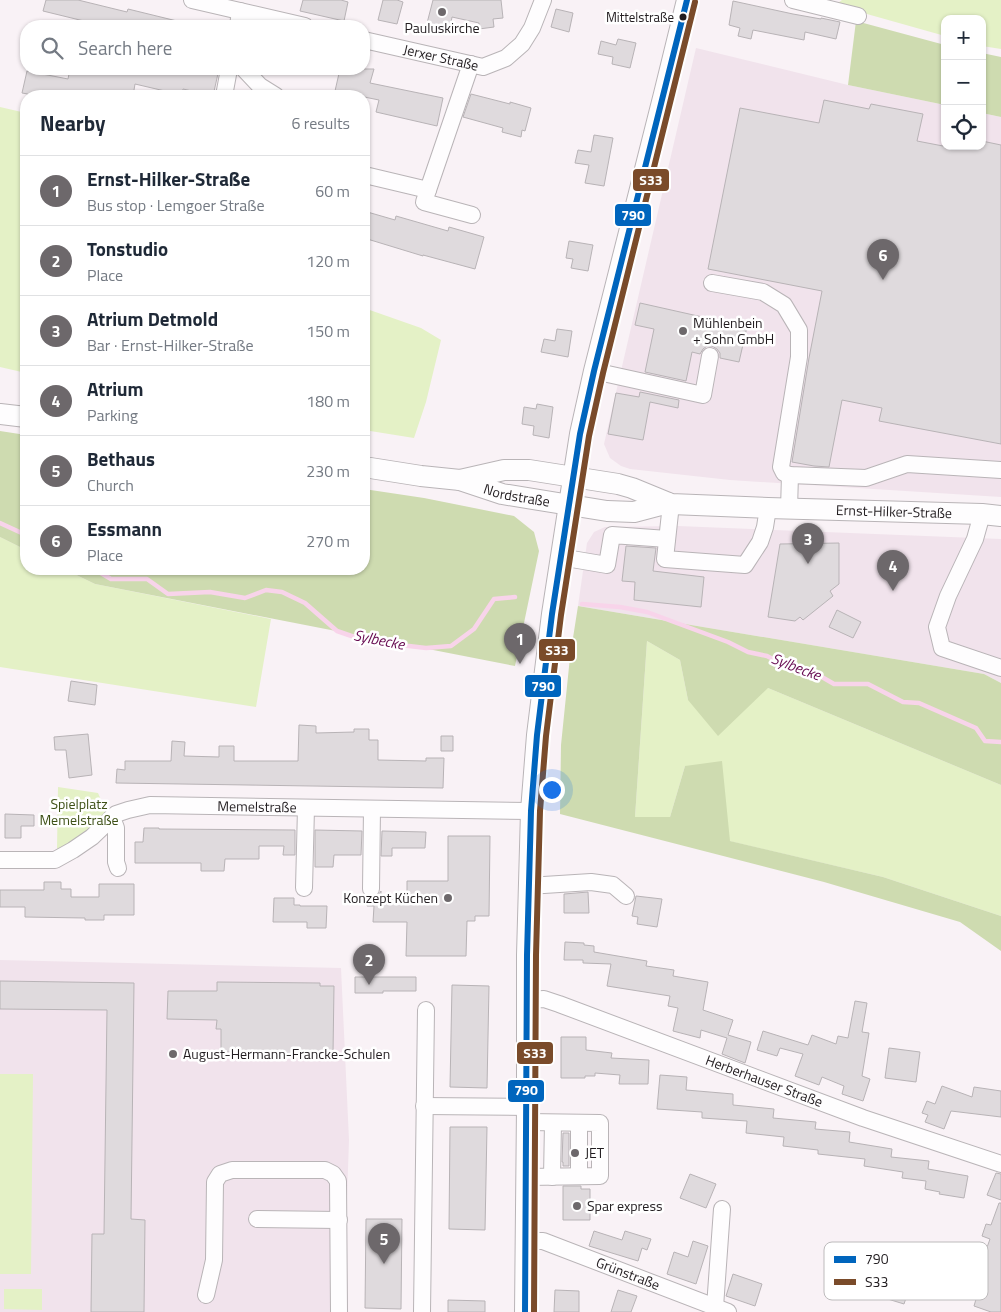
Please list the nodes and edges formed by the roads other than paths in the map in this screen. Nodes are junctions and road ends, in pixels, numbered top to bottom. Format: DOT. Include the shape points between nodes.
graph roads {
  1 [pos="192,0"];
  2 [pos="543,0"];
  3 [pos="687,0"];
  4 [pos="793,0"];
  5 [pos="858,16"];
  6 [pos="239,19"];
  7 [pos="370,41"];
  8 [pos="470,64"];
  9 [pos="229,75"];
  10 [pos="250,75"];
  11 [pos="225,90"];
  12 [pos="266,90"];
  13 [pos="370,176"];
  14 [pos="428,190"];
  15 [pos="472,215"];
  16 [pos="712,282"];
  17 [pos="710,356"];
  18 [pos="594,371"];
  19 [pos="0,414"];
  20 [pos="20,417"];
  21 [pos="370,468"];
  22 [pos="1001,470"];
  23 [pos="790,475"];
  24 [pos="573,477"];
  25 [pos="460,480"];
  26 [pos="669,504"];
  27 [pos="568,505"];
  28 [pos="768,508"];
  29 [pos="789,509"];
  30 [pos="634,512"];
  31 [pos="991,515"];
  32 [pos="668,539"];
  33 [pos="560,557"];
  34 [pos="1001,668"];
  35 [pos="306,808"];
  36 [pos="372,809"];
  37 [pos="531,811"];
  38 [pos="112,817"];
  39 [pos="0,860"];
  40 [pos="118,868"];
  41 [pos="528,886"];
  42 [pos="304,888"];
  43 [pos="371,889"];
  44 [pos="626,896"];
  45 [pos="528,1000"];
  46 [pos="426,1010"];
  47 [pos="424,1106"];
  48 [pos="527,1114"];
  49 [pos="553,1123"];
  50 [pos="1001,1164"];
  51 [pos="526,1177"];
  52 [pos="552,1177"];
  53 [pos="722,1209"];
  54 [pos="258,1219"];
  55 [pos="339,1220"];
  56 [pos="526,1241"];
  57 [pos="206,1295"];
  58 [pos="721,1310"];
  59 [pos="340,1312"];
  60 [pos="422,1312"];
  61 [pos="525,1312"];
  1 -- 6 [label="street"];
  2 -- 8 [label="street, Jerxer Straße" via="522,44 506,58 483,67"];
  3 -- 18 [label="main road"];
  4 -- 5 [label="street"];
  7 -- 8 [label="street, Jerxer Straße"];
  8 -- 14 [label="street"];
  9 -- 11 [label="street"];
  10 -- 12 [label="street"];
  13 -- 14 [label="street"];
  14 -- 15 [label="street" via="424,202"];
  16 -- 23 [label="street" via="763,292 784,305 799,330 800,357 781,467"];
  17 -- 18 [label="street" via="703,395"];
  18 -- 24 [label="main road"];
  19 -- 20 [label="main road"];
  21 -- 25 [label="main road, Nordstraße"];
  22 -- 23 [label="street" via="907,464 866,478"];
  23 -- 29 [label="street"];
  24 -- 25 [label="main road, Nordstraße" via="529,470 504,470"];
  24 -- 26 [label="main road, Ernst-Hilker-Straße" via="632,488"];
  24 -- 27 [label="main road"];
  25 -- 27 [label="main road, Nordstraße" via="502,494"];
  26 -- 28 [label="main road, Ernst-Hilker-Straße"];
  26 -- 30 [label="main road, Ernst-Hilker-Straße"];
  26 -- 32 [label="street"];
  27 -- 30 [label="main road, Nordstraße"];
  27 -- 33 [label="main road"];
  28 -- 29 [label="main road, Ernst-Hilker-Straße"];
  28 -- 32 [label="street" via="760,542 745,565 665,559"];
  29 -- 31 [label="main road, Ernst-Hilker-Straße"];
  31 -- 34 [label="street" via="975,539 937,627 942,648"];
  32 -- 33 [label="street" via="612,535 607,565"];
  33 -- 37 [label="main road" via="537,735"];
  35 -- 36 [label="street, Memelstraße"];
  35 -- 38 [label="street, Memelstraße" via="150,806"];
  35 -- 42 [label="street"];
  36 -- 37 [label="street, Memelstraße"];
  36 -- 43 [label="street"];
  37 -- 41 [label="main road"];
  38 -- 39 [label="street, Memelstraße" via="92,837 55,860"];
  38 -- 40 [label="street" via="116,828"];
  41 -- 44 [label="street" via="591,882 613,885"];
  41 -- 45 [label="main road"];
  45 -- 48 [label="main road"];
  45 -- 50 [label="street, Herberhauser Straße" via="544,999 559,1004 854,1114"];
  46 -- 47 [label="street"];
  47 -- 48 [label="street"];
  47 -- 60 [label="street"];
  48 -- 49 [label="street"];
  48 -- 51 [label="main road"];
  49 -- 52 [label="street"];
  49 -- 52 [label="street" via="600,1123 600,1176"];
  51 -- 52 [label="street"];
  51 -- 56 [label="main road"];
  53 -- 58 [label="street"];
  54 -- 55 [label="street"];
  55 -- 57 [label="street" via="338,1181 325,1170 232,1170 220,1174 215,1182 214,1260"];
  55 -- 59 [label="street"];
  56 -- 58 [label="street, Grünstraße" via="543,1241"];
  56 -- 61 [label="main road"];
}
